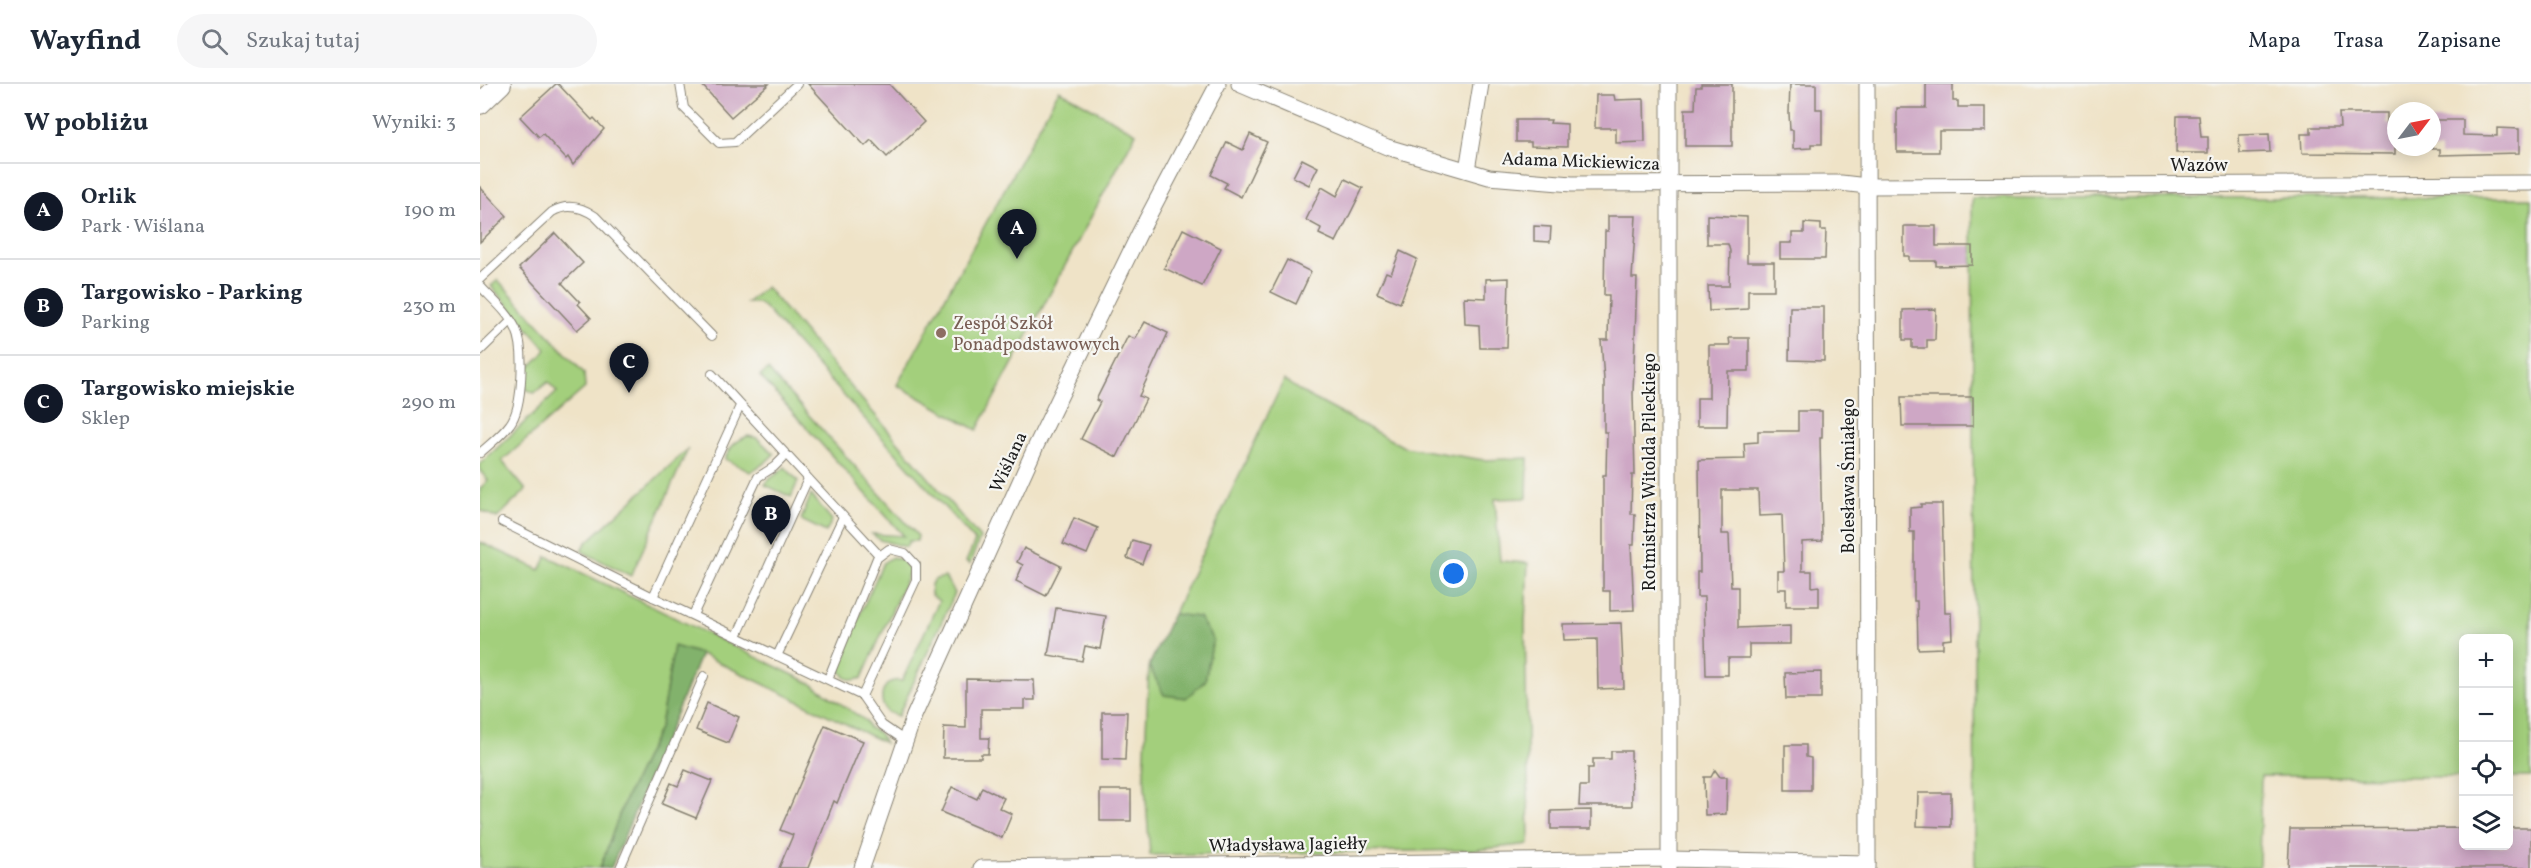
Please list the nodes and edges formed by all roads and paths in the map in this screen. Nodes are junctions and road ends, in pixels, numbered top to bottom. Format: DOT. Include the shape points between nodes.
graph roads {
  1 [pos="501,84"];
  2 [pos="680,84"];
  3 [pos="797,84"];
  4 [pos="1218,84"];
  5 [pos="1239,84"];
  6 [pos="1481,84"];
  7 [pos="1669,84"];
  8 [pos="1867,84"];
  9 [pos="480,104"];
  10 [pos="1467,170"];
  11 [pos="1669,183"];
  12 [pos="2531,183"];
  13 [pos="1867,186"];
  14 [pos="480,279"];
  15 [pos="480,286"];
  16 [pos="512,321"];
  17 [pos="712,336"];
  18 [pos="480,351"];
  19 [pos="712,374"];
  20 [pos="740,406"];
  21 [pos="480,453"];
  22 [pos="786,455"];
  23 [pos="808,479"];
  24 [pos="843,517"];
  25 [pos="502,522"];
  26 [pos="879,555"];
  27 [pos="653,597"];
  28 [pos="693,615"];
  29 [pos="737,636"];
  30 [pos="777,656"];
  31 [pos="704,676"];
  32 [pos="828,679"];
  33 [pos="862,696"];
  34 [pos="904,740"];
  35 [pos="1669,864"];
  36 [pos="1452,865"];
  37 [pos="1868,866"];
  38 [pos="1119,867"];
  39 [pos="620,868"];
  40 [pos="862,868"];
  41 [pos="981,868"];
  1 -- 9 [label="street"];
  2 -- 3 [label="lane" via="684,108 719,143 735,142"];
  4 -- 34 [label="street, Wiślana" via="1070,376"];
  5 -- 10 [label="street, Adama Mickiewicza" via="1387,147"];
  6 -- 10 [label="street"];
  7 -- 11 [label="street, Rotmistrza Witolda Pileckiego"];
  8 -- 13 [label="street, Bolesława Śmiałego"];
  10 -- 11 [label="street, Adama Mickiewicza" via="1489,177 1572,184"];
  11 -- 13 [label="street, Adama Mickiewicza"];
  11 -- 35 [label="street, Rotmistrza Witolda Pileckiego"];
  12 -- 13 [label="street, Wazów"];
  13 -- 37 [label="street, Bolesława Śmiałego"];
  14 -- 17 [label="lane" via="552,212 581,208 595,216"];
  15 -- 16 [label="lane"];
  16 -- 18 [label="lane"];
  16 -- 21 [label="lane" via="521,354 516,414"];
  19 -- 20 [label="lane"];
  20 -- 22 [label="lane"];
  20 -- 27 [label="lane"];
  22 -- 23 [label="lane"];
  22 -- 28 [label="lane" via="758,477"];
  23 -- 24 [label="lane"];
  23 -- 29 [label="lane"];
  24 -- 26 [label="lane"];
  24 -- 30 [label="lane"];
  25 -- 27 [label="lane"];
  26 -- 32 [label="lane"];
  26 -- 33 [label="lane" via="889,549 905,553 916,565 917,577"];
  27 -- 28 [label="lane"];
  28 -- 29 [label="lane"];
  29 -- 30 [label="lane"];
  30 -- 32 [label="lane"];
  31 -- 39 [label="lane"];
  32 -- 33 [label="lane"];
  33 -- 34 [label="lane" via="882,725"];
  34 -- 40 [label="street, Wiślana"];
  35 -- 36 [label="street, Władysława Jagiełły"];
  35 -- 37 [label="street, Władysława Jagiełły"];
  36 -- 38 [label="street, Władysława Jagiełły"];
  38 -- 41 [label="street, Władysława Jagiełły"];
}
